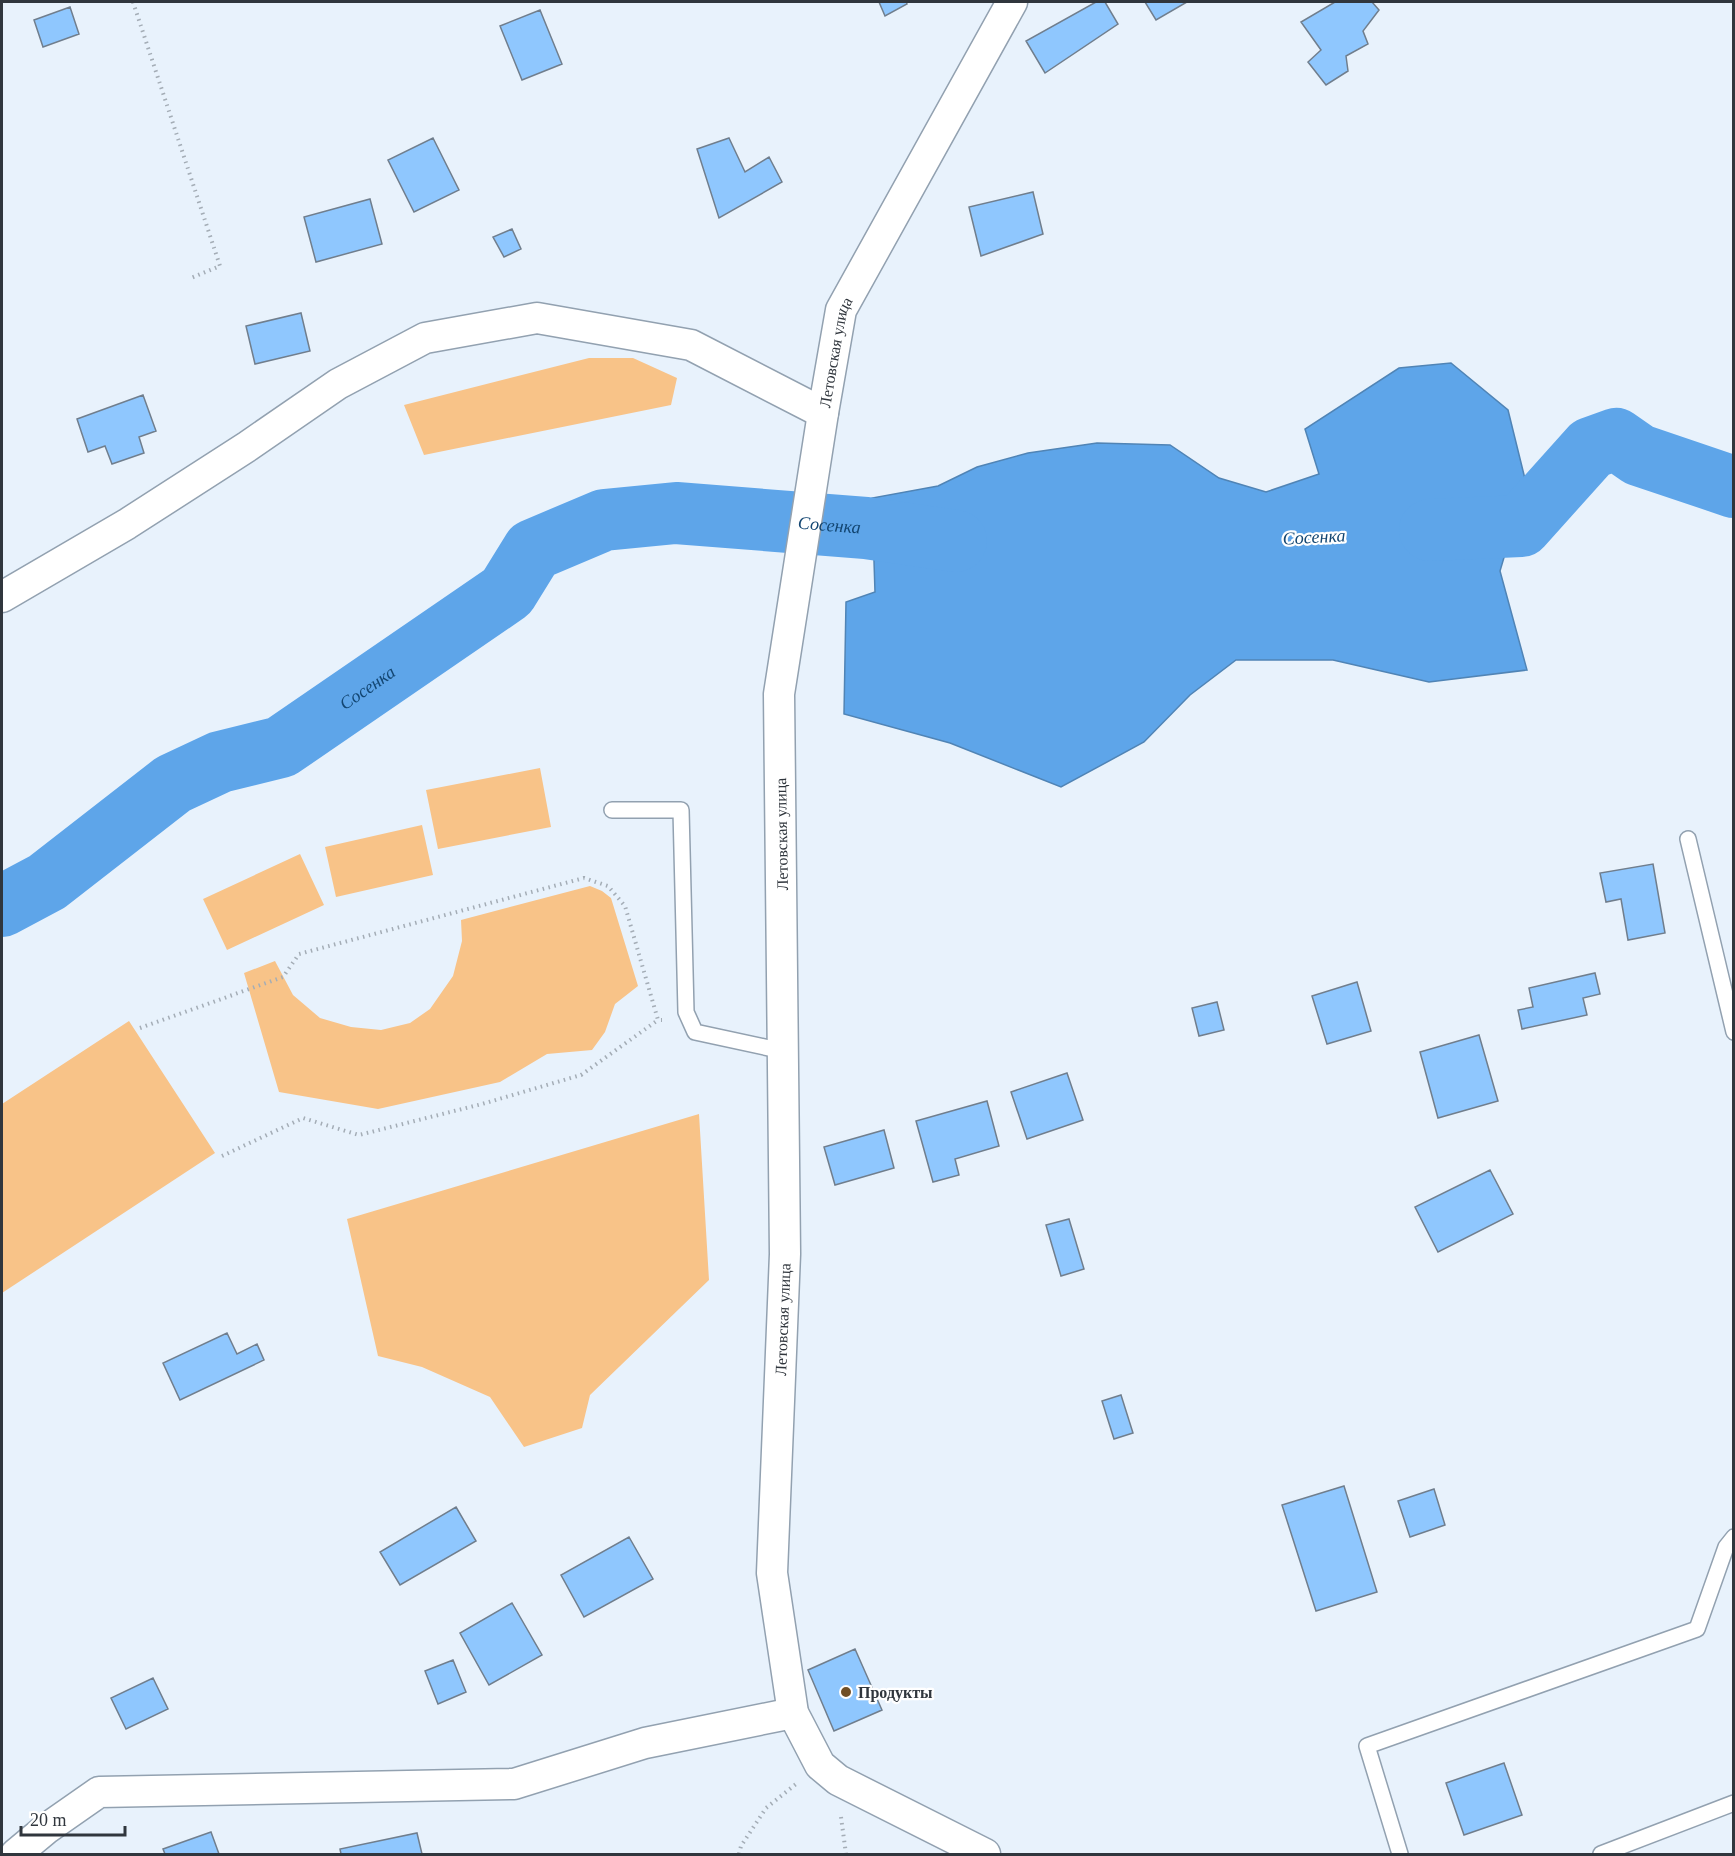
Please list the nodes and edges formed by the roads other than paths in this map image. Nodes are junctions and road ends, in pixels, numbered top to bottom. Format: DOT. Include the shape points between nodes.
graph roads {
  1 [pos="1012,2"];
  2 [pos="823,412"];
  3 [pos="2,597"];
  4 [pos="612,810"];
  5 [pos="1688,839"];
  6 [pos="1734,1032"];
  7 [pos="783,1051"];
  8 [pos="1734,1537"];
  9 [pos="793,1713"];
  10 [pos="1734,1803"];
  11 [pos="16,1854"];
  12 [pos="985,1854"];
  13 [pos="1400,1854"];
  14 [pos="1601,1854"];
  1 -- 2 [label="street, Летовская улица" via="841,310"];
  2 -- 3 [label="street" via="691,345 537,318 424,338 338,384 127,524"];
  2 -- 7 [label="street, Летовская улица" via="779,694"];
  4 -- 7 [label="lane" via="681,810 686,1012 695,1032"];
  5 -- 6 [label="lane"];
  7 -- 9 [label="street, Летовская улица" via="785,1254 772,1573"];
  8 -- 13 [label="lane" via="1726,1547 1697,1629 1367,1746"];
  9 -- 11 [label="street" via="645,1743 514,1784 99,1792"];
  9 -- 12 [label="street, Летовская улица" via="820,1765 838,1780"];
  10 -- 14 [label="lane"];
}
